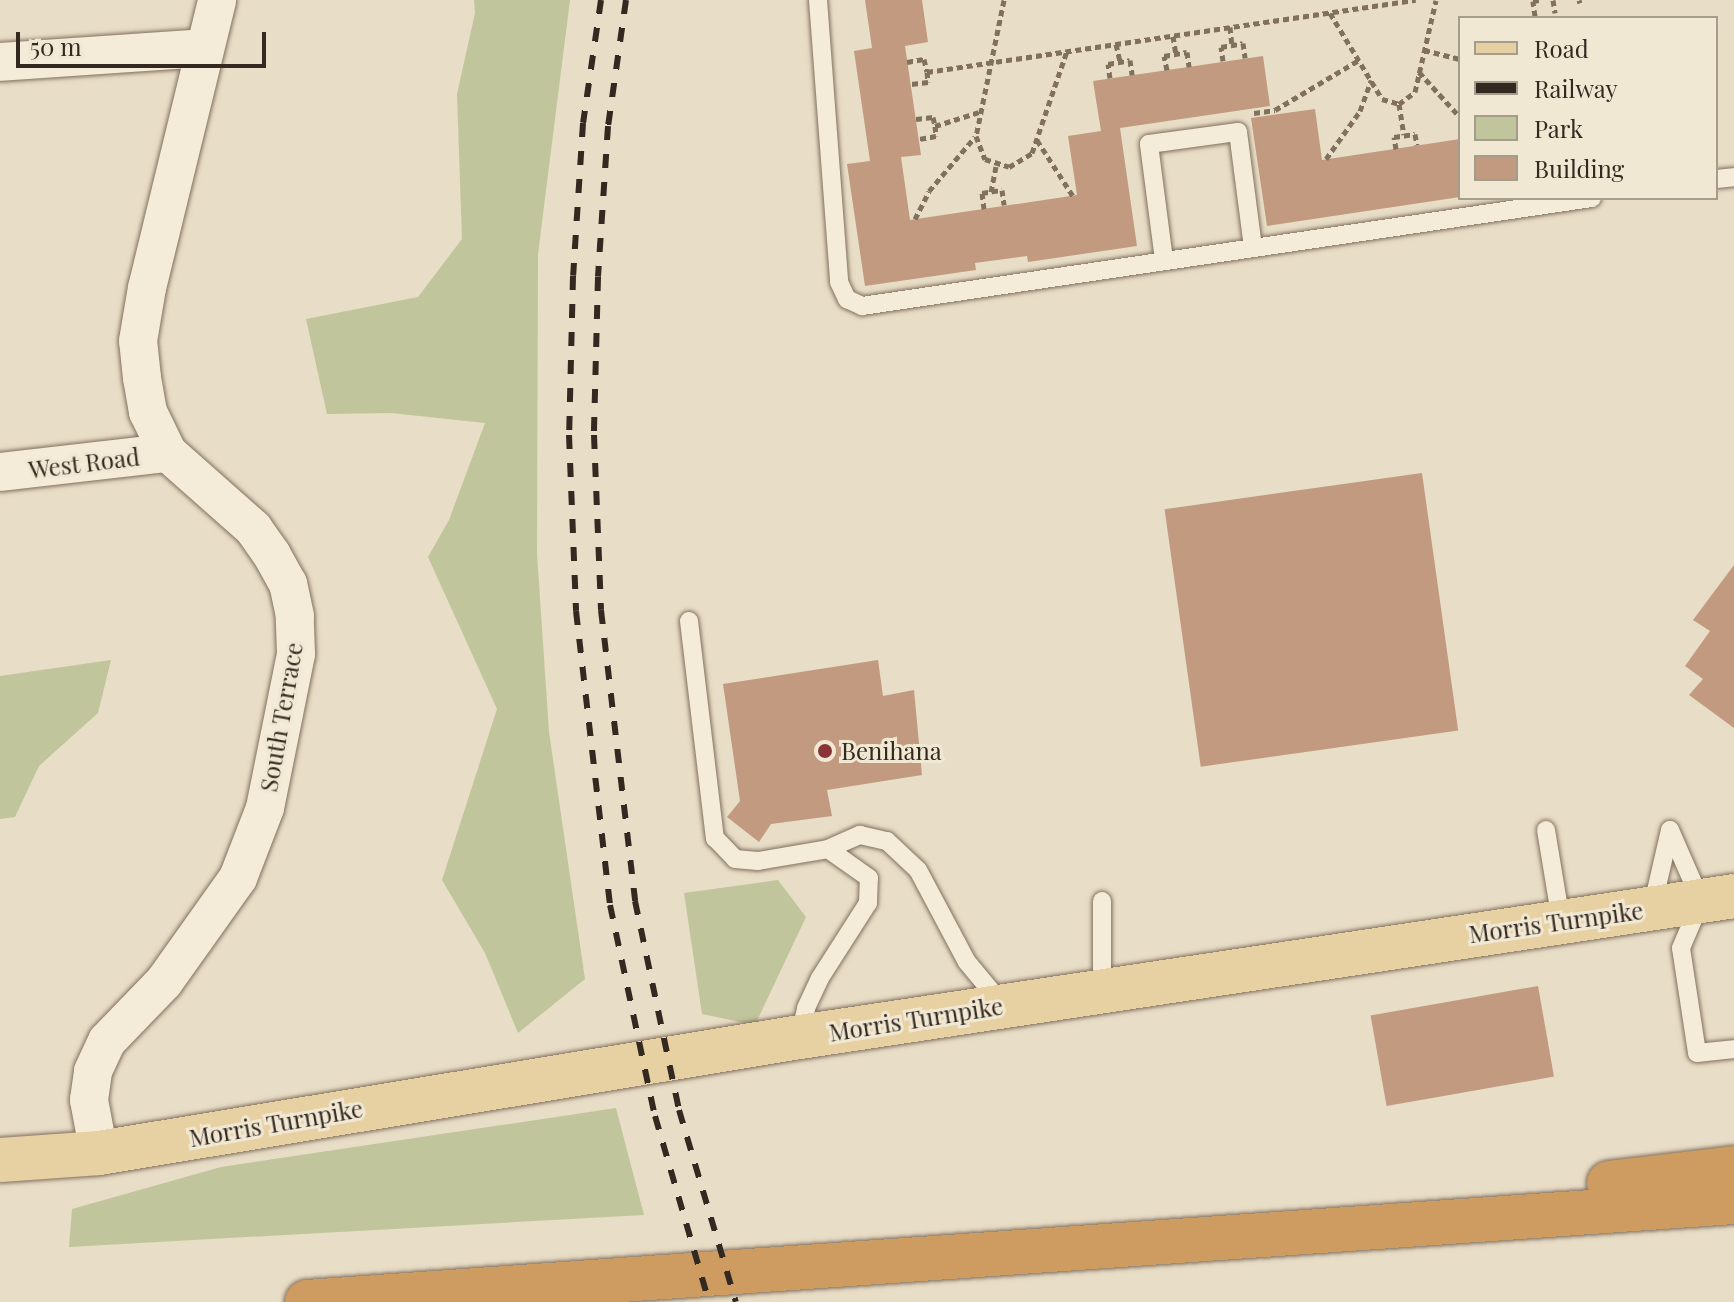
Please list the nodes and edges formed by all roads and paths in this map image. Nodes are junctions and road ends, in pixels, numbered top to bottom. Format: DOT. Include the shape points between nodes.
graph roads {
  1 [pos="217,0"];
  2 [pos="818,0"];
  3 [pos="1004,0"];
  4 [pos="1416,0"];
  5 [pos="1436,0"];
  6 [pos="1539,0"];
  7 [pos="1553,0"];
  8 [pos="1330,13"];
  9 [pos="1555,13"];
  10 [pos="1535,16"];
  11 [pos="1230,27"];
  12 [pos="1173,36"];
  13 [pos="1116,44"];
  14 [pos="1232,45"];
  15 [pos="203,48"];
  16 [pos="1424,50"];
  17 [pos="1067,51"];
  18 [pos="1176,54"];
  19 [pos="1245,58"];
  20 [pos="1458,58"];
  21 [pos="1359,60"];
  22 [pos="1223,61"];
  23 [pos="0,62"];
  24 [pos="907,62"];
  25 [pos="1120,62"];
  26 [pos="989,63"];
  27 [pos="1189,67"];
  28 [pos="1167,70"];
  29 [pos="927,72"];
  30 [pos="1419,72"];
  31 [pos="1132,75"];
  32 [pos="1110,78"];
  33 [pos="1371,80"];
  34 [pos="911,84"];
  35 [pos="1399,104"];
  36 [pos="980,112"];
  37 [pos="1252,113"];
  38 [pos="1458,115"];
  39 [pos="916,119"];
  40 [pos="935,126"];
  41 [pos="1404,135"];
  42 [pos="976,136"];
  43 [pos="919,139"];
  44 [pos="1036,139"];
  45 [pos="1417,145"];
  46 [pos="1396,149"];
  47 [pos="1326,159"];
  48 [pos="996,166"];
  49 [pos="991,192"];
  50 [pos="1073,196"];
  51 [pos="1574,200"];
  52 [pos="1004,205"];
  53 [pos="984,209"];
  54 [pos="915,219"];
  55 [pos="1253,247"];
  56 [pos="1164,260"];
  57 [pos="168,453"];
  58 [pos="0,472"];
  59 [pos="689,621"];
  60 [pos="1546,830"];
  61 [pos="828,849"];
  62 [pos="1718,898"];
  63 [pos="1102,901"];
  64 [pos="1652,908"];
  65 [pos="1561,921"];
  66 [pos="1102,990"];
  67 [pos="1003,1005"];
  68 [pos="800,1037"];
  69 [pos="1734,1049"];
  70 [pos="99,1153"];
  71 [pos="0,1160"];
  72 [pos="1734,1168"];
  73 [pos="0,1185"];
  74 [pos="1734,1202"];
  75 [pos="1037,1252"];
  76 [pos="307,1302"];
  1 -- 15 [label="street, South Terrace"];
  2 -- 56 [label="lane" via="839,282 847,299 862,306"];
  3 -- 26 [label="path"];
  4 -- 8 [label="path"];
  5 -- 16 [label="path"];
  6 -- 10 [label="path" via="1533,1"];
  7 -- 9 [label="path"];
  8 -- 11 [label="path"];
  8 -- 21 [label="path"];
  11 -- 12 [label="path"];
  11 -- 14 [label="path"];
  12 -- 13 [label="path"];
  12 -- 18 [label="path"];
  13 -- 17 [label="path"];
  13 -- 25 [label="path"];
  14 -- 19 [label="path" via="1243,43"];
  14 -- 22 [label="path" via="1221,47"];
  15 -- 23 [label="street"];
  15 -- 57 [label="street, South Terrace" via="138,341 148,412"];
  16 -- 20 [label="path"];
  16 -- 30 [label="path"];
  17 -- 26 [label="path"];
  17 -- 44 [label="path"];
  18 -- 27 [label="path" via="1187,52"];
  18 -- 28 [label="path" via="1164,56"];
  21 -- 33 [label="path"];
  21 -- 37 [label="path" via="1275,110"];
  24 -- 29 [label="path" via="924,59"];
  25 -- 31 [label="path" via="1130,60"];
  25 -- 32 [label="path" via="1108,64"];
  26 -- 29 [label="path"];
  26 -- 36 [label="path"];
  29 -- 34 [label="path" via="928,82"];
  30 -- 35 [label="path" via="1415,92"];
  30 -- 38 [label="path"];
  33 -- 35 [label="path" via="1382,99"];
  33 -- 47 [label="path" via="1360,111"];
  35 -- 41 [label="path"];
  36 -- 40 [label="path"];
  36 -- 42 [label="path"];
  39 -- 40 [label="path" via="933,117"];
  40 -- 43 [label="path" via="936,136"];
  41 -- 45 [label="path" via="1415,134"];
  41 -- 46 [label="path" via="1394,137"];
  42 -- 48 [label="path" via="977,150"];
  42 -- 54 [label="path" via="929,191"];
  44 -- 48 [label="path" via="1023,163"];
  44 -- 50 [label="path"];
  48 -- 49 [label="path"];
  49 -- 52 [label="path" via="1002,190"];
  49 -- 53 [label="path" via="982,193"];
  51 -- 55 [label="lane"];
  55 -- 56 [label="lane"];
  55 -- 56 [label="lane" via="1238,132 1149,144"];
  57 -- 58 [label="street, West Road"];
  57 -- 70 [label="street, South Terrace" via="254,529 272,555 293,605 296,654 265,808 238,878 164,982 107,1041 93,1071 89,1100"];
  59 -- 61 [label="lane" via="715,838 735,859 758,861"];
  60 -- 65 [label="lane"];
  61 -- 67 [label="lane" via="860,835 887,841 906,855 967,962"];
  61 -- 68 [label="lane" via="869,878 868,903 820,978"];
  62 -- 64 [label="main road, Morris Turnpike"];
  62 -- 64 [label="lane" via="1670,830"];
  62 -- 69 [label="lane" via="1681,948 1697,1053"];
  63 -- 66 [label="lane"];
  64 -- 65 [label="main road, Morris Turnpike"];
  65 -- 66 [label="main road, Morris Turnpike"];
  66 -- 67 [label="main road, Morris Turnpike"];
  67 -- 68 [label="main road, Morris Turnpike"];
  68 -- 70 [label="main road, Morris Turnpike"];
  70 -- 71 [label="main road"];
  70 -- 73 [label="main road"];
  72 -- 75 [label="highway"];
  74 -- 75 [label="highway"];
  75 -- 76 [label="highway"];
}
